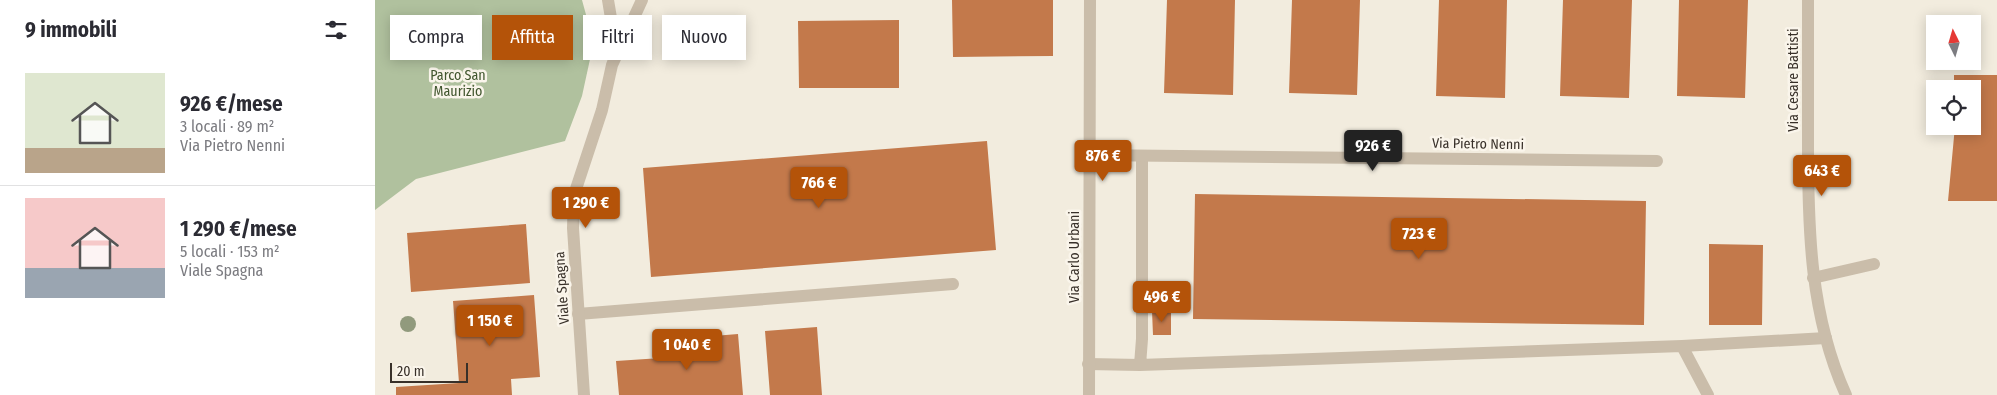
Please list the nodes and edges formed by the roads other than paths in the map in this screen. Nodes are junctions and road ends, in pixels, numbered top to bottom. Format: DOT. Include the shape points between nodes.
graph roads {
  1 [pos="608,0"];
  2 [pos="642,0"];
  3 [pos="1090,0"];
  4 [pos="1808,0"];
  5 [pos="613,65"];
  6 [pos="1089,155"];
  7 [pos="1142,156"];
  8 [pos="1657,161"];
  9 [pos="1874,264"];
  10 [pos="1813,278"];
  11 [pos="953,284"];
  12 [pos="579,314"];
  13 [pos="1826,338"];
  14 [pos="1682,346"];
  15 [pos="1088,364"];
  16 [pos="1140,365"];
  17 [pos="584,395"];
  18 [pos="1089,395"];
  19 [pos="1708,395"];
  20 [pos="1846,395"];
  1 -- 5 [label="street, Viale Spagna" via="613,30"];
  2 -- 5 [label="street, Viale Spagna"];
  3 -- 6 [label="street, Via Carlo Urbani"];
  4 -- 10 [label="street, Via Cesare Battisti" via="1808,221"];
  5 -- 12 [label="street, Viale Spagna" via="574,195"];
  6 -- 7 [label="street, Via Pietro Nenni"];
  6 -- 15 [label="street, Via Carlo Urbani"];
  7 -- 8 [label="street, Via Pietro Nenni"];
  7 -- 16 [label="street" via="1143,339"];
  9 -- 10 [label="street"];
  10 -- 13 [label="street, Via Cesare Battisti"];
  11 -- 12 [label="street"];
  12 -- 17 [label="street, Viale Spagna"];
  13 -- 14 [label="street"];
  13 -- 20 [label="street, Via Cesare Battisti" via="1835,373"];
  14 -- 16 [label="street"];
  14 -- 19 [label="street"];
  15 -- 16 [label="street"];
  15 -- 18 [label="street, Via Carlo Urbani"];
}
